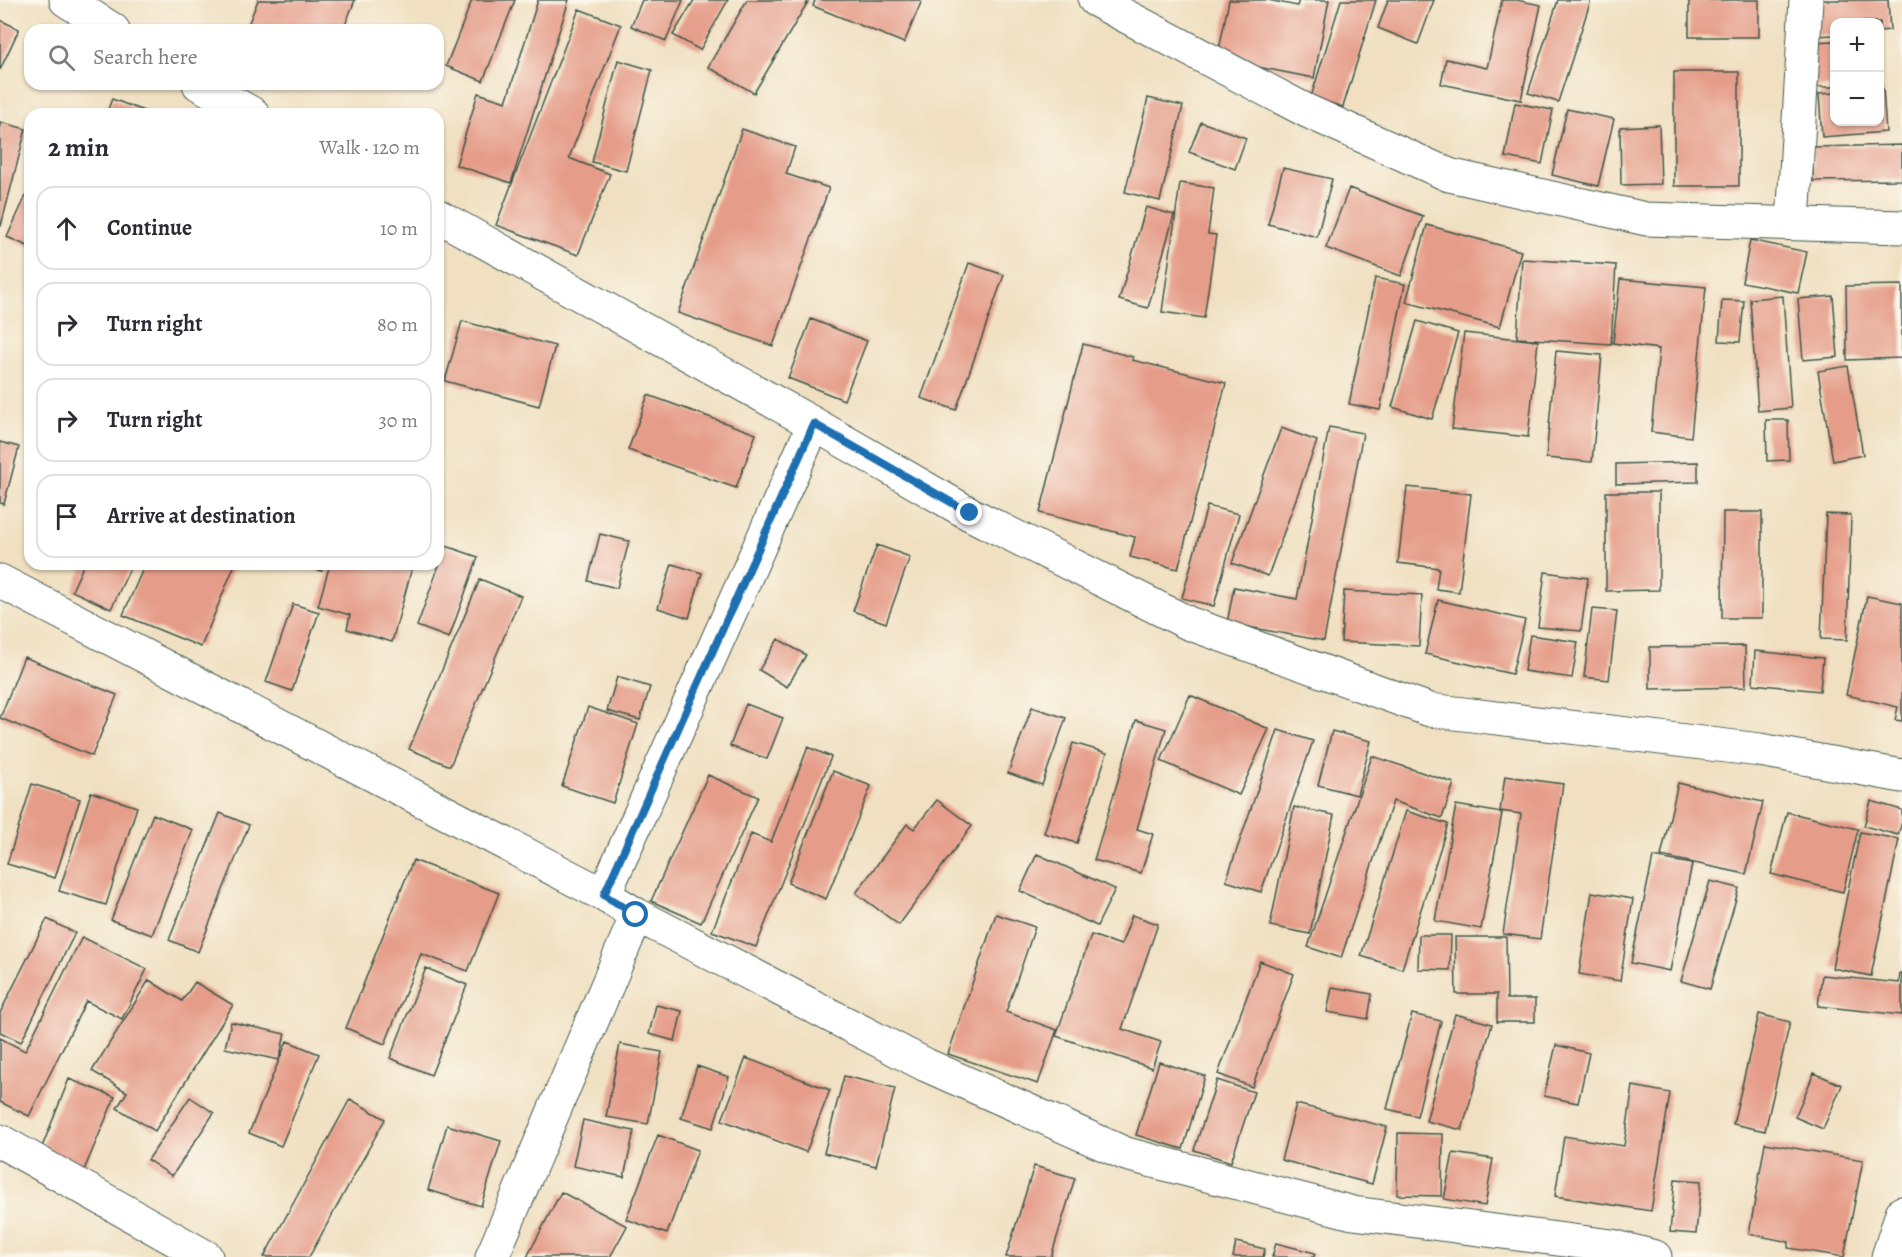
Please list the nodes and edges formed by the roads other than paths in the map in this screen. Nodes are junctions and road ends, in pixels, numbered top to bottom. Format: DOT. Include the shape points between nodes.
graph roads {
  1 [pos="66,0"];
  2 [pos="1095,0"];
  3 [pos="1806,0"];
  4 [pos="104,24"];
  5 [pos="210,90"];
  6 [pos="242,108"];
  7 [pos="444,219"];
  8 [pos="1793,223"];
  9 [pos="1902,227"];
  10 [pos="814,424"];
  11 [pos="0,581"];
  12 [pos="1902,776"];
  13 [pos="604,895"];
  14 [pos="636,915"];
  15 [pos="0,1141"];
  16 [pos="1902,1213"];
  17 [pos="206,1257"];
  18 [pos="492,1257"];
  19 [pos="1655,1257"];
  20 [pos="1888,1257"];
  1 -- 4 [label="street"];
  2 -- 8 [label="street" via="1307,111 1449,175 1646,219"];
  3 -- 8 [label="street"];
  5 -- 6 [label="street"];
  7 -- 10 [label="street"];
  8 -- 9 [label="street"];
  10 -- 12 [label="street" via="970,513 1188,623 1430,710 1760,750"];
  10 -- 13 [label="street"];
  11 -- 13 [label="street"];
  13 -- 14 [label="street"];
  14 -- 18 [label="street"];
  14 -- 19 [label="street" via="926,1065 1126,1154 1353,1212 1612,1246"];
  15 -- 17 [label="street"];
  16 -- 20 [label="street"];
}
